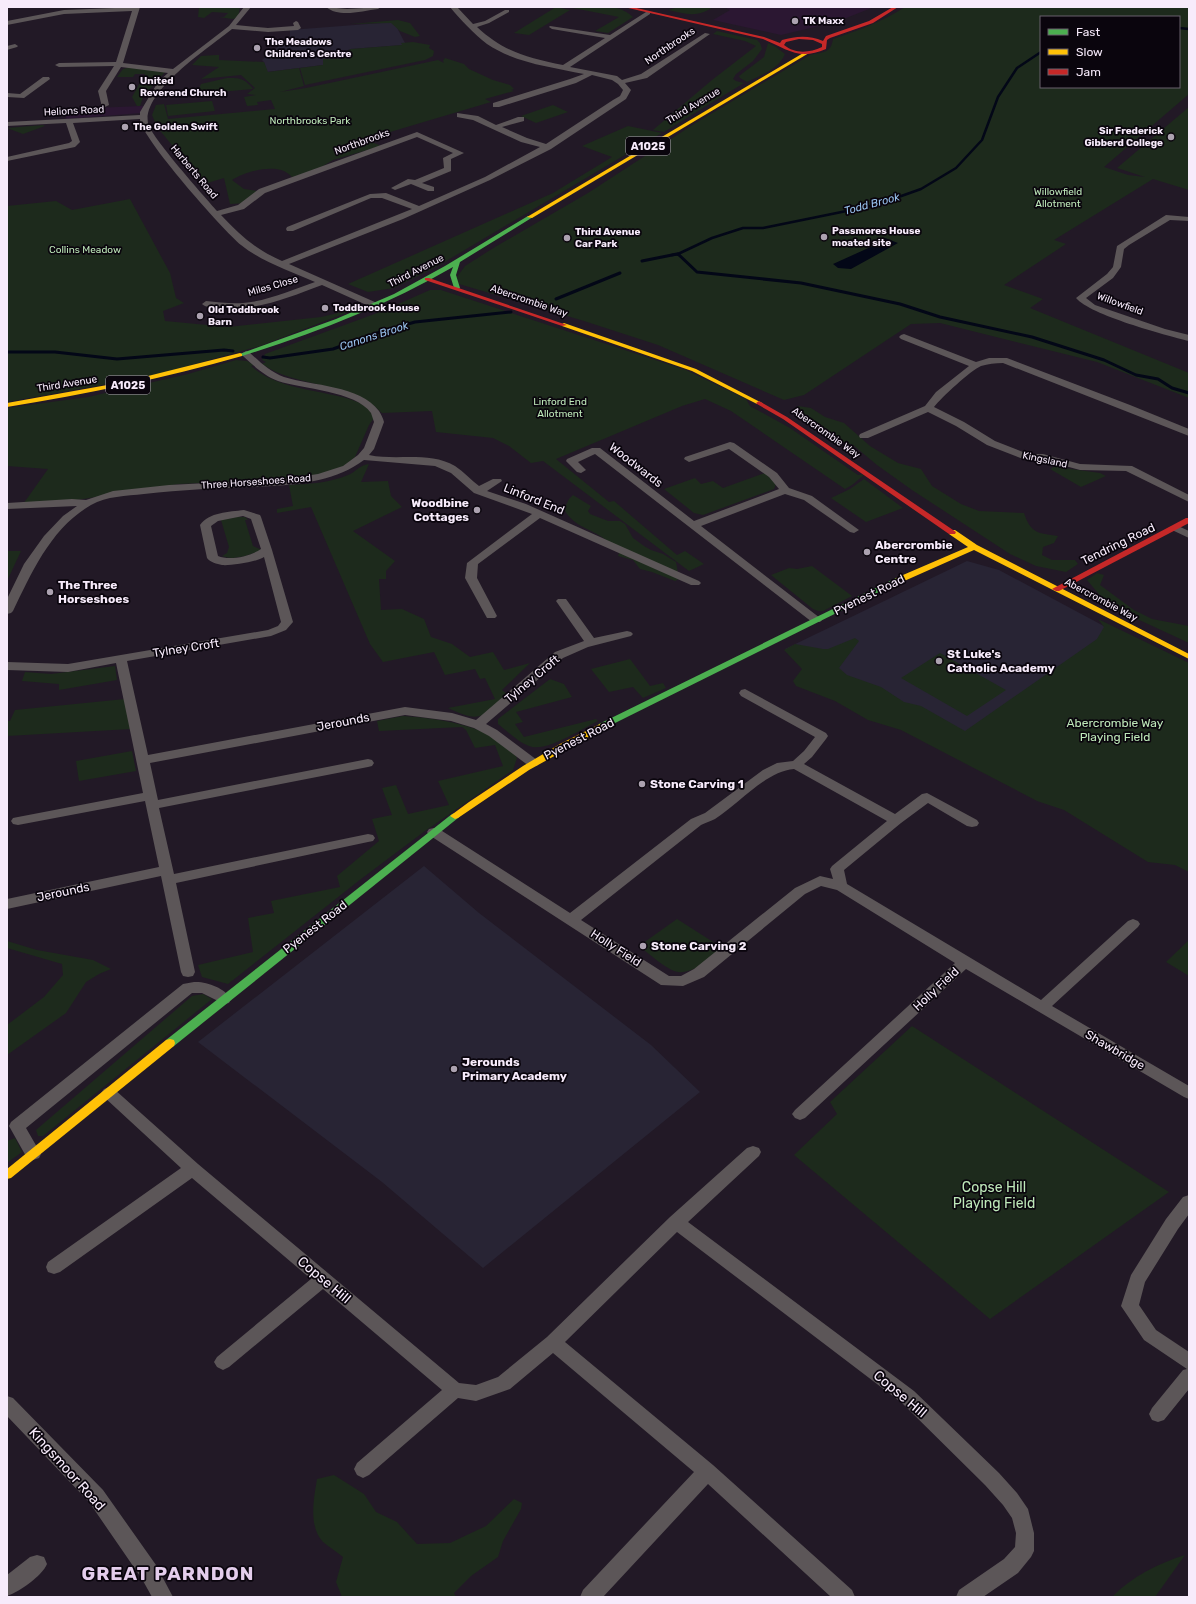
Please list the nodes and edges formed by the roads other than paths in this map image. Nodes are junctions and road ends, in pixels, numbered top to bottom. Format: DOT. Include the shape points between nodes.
graph roads {
  1 [pos="248,7"];
  2 [pos="329,7"];
  3 [pos="378,7"];
  4 [pos="453,7"];
  5 [pos="626,7"];
  6 [pos="639,7"];
  7 [pos="886,7"];
  8 [pos="896,7"];
  9 [pos="137,8"];
  10 [pos="507,11"];
  11 [pos="650,11"];
  12 [pos="7,23"];
  13 [pos="296,23"];
  14 [pos="472,26"];
  15 [pos="231,27"];
  16 [pos="552,27"];
  17 [pos="707,34"];
  18 [pos="610,37"];
  19 [pos="793,38"];
  20 [pos="824,43"];
  21 [pos="781,45"];
  22 [pos="15,46"];
  23 [pos="7,48"];
  24 [pos="792,56"];
  25 [pos="120,65"];
  26 [pos="565,67"];
  27 [pos="174,71"];
  28 [pos="56,73"];
  29 [pos="590,73"];
  30 [pos="46,79"];
  31 [pos="621,82"];
  32 [pos="7,95"];
  33 [pos="105,105"];
  34 [pos="496,105"];
  35 [pos="460,115"];
  36 [pos="143,117"];
  37 [pos="521,119"];
  38 [pos="69,121"];
  39 [pos="7,124"];
  40 [pos="496,127"];
  41 [pos="548,146"];
  42 [pos="7,159"];
  43 [pos="415,183"];
  44 [pos="395,188"];
  45 [pos="431,189"];
  46 [pos="418,209"];
  47 [pos="215,214"];
  48 [pos="1189,220"];
  49 [pos="290,229"];
  50 [pos="457,262"];
  51 [pos="282,264"];
  52 [pos="427,279"];
  53 [pos="322,282"];
  54 [pos="457,288"];
  55 [pos="206,304"];
  56 [pos="374,305"];
  57 [pos="1189,330"];
  58 [pos="904,336"];
  59 [pos="1185,337"];
  60 [pos="246,354"];
  61 [pos="976,365"];
  62 [pos="7,405"];
  63 [pos="928,408"];
  64 [pos="1189,433"];
  65 [pos="864,436"];
  66 [pos="362,457"];
  67 [pos="689,459"];
  68 [pos="581,470"];
  69 [pos="497,481"];
  70 [pos="785,490"];
  71 [pos="478,491"];
  72 [pos="1189,499"];
  73 [pos="86,503"];
  74 [pos="7,506"];
  75 [pos="539,514"];
  76 [pos="1189,520"];
  77 [pos="692,525"];
  78 [pos="1176,528"];
  79 [pos="854,530"];
  80 [pos="1189,535"];
  81 [pos="974,547"];
  82 [pos="267,550"];
  83 [pos="695,583"];
  84 [pos="1056,589"];
  85 [pos="562,601"];
  86 [pos="7,611"];
  87 [pos="491,616"];
  88 [pos="816,620"];
  89 [pos="627,634"];
  90 [pos="591,642"];
  91 [pos="1189,656"];
  92 [pos="121,659"];
  93 [pos="7,666"];
  94 [pos="745,693"];
  95 [pos="478,725"];
  96 [pos="142,760"];
  97 [pos="368,763"];
  98 [pos="533,763"];
  99 [pos="796,765"];
  100 [pos="151,801"];
  101 [pos="896,820"];
  102 [pos="18,821"];
  103 [pos="972,823"];
  104 [pos="434,832"];
  105 [pos="368,838"];
  106 [pos="167,875"];
  107 [pos="841,886"];
  108 [pos="7,904"];
  109 [pos="572,920"];
  110 [pos="1133,924"];
  111 [pos="965,962"];
  112 [pos="188,972"];
  113 [pos="224,999"];
  114 [pos="1042,1007"];
  115 [pos="1188,1092"];
  116 [pos="108,1093"];
  117 [pos="800,1114"];
  118 [pos="753,1152"];
  119 [pos="33,1154"];
  120 [pos="192,1170"];
  121 [pos="7,1175"];
  122 [pos="1189,1202"];
  123 [pos="676,1222"];
  124 [pos="54,1267"];
  125 [pos="323,1279"];
  126 [pos="553,1342"];
  127 [pos="223,1362"];
  128 [pos="1189,1362"];
  129 [pos="1189,1376"];
  130 [pos="456,1390"];
  131 [pos="7,1404"];
  132 [pos="1158,1414"];
  133 [pos="363,1469"];
  134 [pos="707,1471"];
  135 [pos="37,1564"];
  136 [pos="7,1587"];
  137 [pos="163,1597"];
  138 [pos="590,1597"];
  139 [pos="845,1597"];
  140 [pos="966,1597"];
  1 -- 15 [label="street"];
  2 -- 3 [label="street" via="337,11"];
  4 -- 14 [label="street"];
  5 -- 11 [label="street"];
  6 -- 11 [label="street"];
  7 -- 19 [label="street" via="839,28"];
  8 -- 20 [label="street, A1025" via="871,22 828,37"];
  9 -- 12 [label="street" via="61,12"];
  9 -- 25 [label="street"];
  10 -- 14 [label="street" via="487,22"];
  11 -- 18 [label="street"];
  11 -- 19 [label="street" via="769,36"];
  11 -- 21 [label="street" via="764,38"];
  13 -- 15 [label="street" via="298,28 268,30"];
  14 -- 26 [label="street" via="490,42 507,52"];
  15 -- 27 [label="street"];
  16 -- 18 [label="street"];
  17 -- 31 [label="street, Northbrooks" via="644,76"];
  18 -- 26 [label="street"];
  19 -- 20 [label="street" via="809,38"];
  19 -- 21 [label="street"];
  20 -- 24 [label="street, Third Avenue / A1025" via="822,50"];
  21 -- 24 [label="street"];
  22 -- 23 [label="street"];
  24 -- 50 [label="street, Third Avenue / A1025"];
  25 -- 27 [label="street"];
  25 -- 28 [label="street" via="60,64"];
  25 -- 33 [label="street" via="102,91"];
  26 -- 29 [label="street"];
  27 -- 36 [label="street" via="161,84 146,107"];
  29 -- 31 [label="street"];
  29 -- 34 [label="street" via="573,81"];
  30 -- 32 [label="street" via="21,96"];
  31 -- 41 [label="street" via="627,90 623,97"];
  35 -- 40 [label="street"];
  36 -- 38 [label="street, Helions Road"];
  36 -- 47 [label="street, Harberts Road" via="144,124 155,142"];
  37 -- 40 [label="street"];
  38 -- 39 [label="street, Helions Road"];
  38 -- 42 [label="street" via="76,142 72,145"];
  40 -- 41 [label="street" via="524,140"];
  41 -- 46 [label="street" via="482,181"];
  43 -- 44 [label="street, Northbrooks" via="411,181"];
  43 -- 45 [label="street"];
  43 -- 47 [label="street, Northbrooks" via="448,169 447,158 460,153 417,134 262,191 241,207"];
  46 -- 49 [label="street" via="383,195 370,196"];
  46 -- 51 [label="street"];
  47 -- 51 [label="street, Harberts Road" via="244,243"];
  48 -- 59 [label="street, Willowfield" via="1169,217 1126,243 1120,248 1117,267 1110,276 1080,298 1092,307"];
  50 -- 52 [label="street, Third Avenue / A1025"];
  50 -- 54 [label="street" via="452,279"];
  51 -- 53 [label="street, Harberts Road"];
  52 -- 54 [label="street, Abercrombie Way"];
  52 -- 56 [label="street, Third Avenue / A1025"];
  53 -- 55 [label="street, Miles Close" via="250,305"];
  53 -- 56 [label="street, Harberts Road"];
  54 -- 81 [label="street, Abercrombie Way" via="646,352 694,370 737,391 785,418"];
  56 -- 60 [label="street, Third Avenue / A1025" via="315,330"];
  57 -- 59 [label="street, Willowfield"];
  58 -- 61 [label="street"];
  60 -- 62 [label="street, Third Avenue / A1025" via="182,372 91,392"];
  60 -- 66 [label="street, Three Horseshoes Road" via="266,372 278,378 346,394 372,407 379,422 369,449"];
  61 -- 63 [label="street" via="939,394"];
  61 -- 64 [label="street" via="1004,360"];
  63 -- 65 [label="street"];
  63 -- 72 [label="street, Kingsland" via="991,443 1026,457 1043,457 1080,467 1128,468"];
  66 -- 71 [label="street, Linford End" via="383,461 439,464 450,468"];
  66 -- 73 [label="street, Three Horseshoes Road" via="338,472 308,480 170,488 113,494"];
  67 -- 70 [label="street" via="730,445 773,475"];
  68 -- 77 [label="street, Woodwards" via="571,461 596,450"];
  69 -- 71 [label="street"];
  70 -- 77 [label="street"];
  70 -- 79 [label="street" via="808,498"];
  71 -- 75 [label="street, Linford End"];
  73 -- 74 [label="street"];
  73 -- 86 [label="street, Three Horseshoes Road" via="48,538 30,564"];
  75 -- 83 [label="street, Linford End"];
  75 -- 87 [label="street" via="473,563 472,578"];
  76 -- 78 [label="street, Tendring Road"];
  77 -- 88 [label="street, Woodwards"];
  78 -- 80 [label="street"];
  78 -- 84 [label="street, Tendring Road"];
  81 -- 84 [label="street, Abercrombie Way"];
  81 -- 88 [label="street, Pyenest Road"];
  82 -- 82 [label="street, Tylney Croft" via="256,557 223,562 213,558 205,525 215,518 244,513 256,517"];
  82 -- 92 [label="street, Tylney Croft" via="287,622 282,628 252,637"];
  84 -- 91 [label="street, Abercrombie Way"];
  85 -- 90 [label="street"];
  88 -- 98 [label="street, Pyenest Road" via="580,737"];
  89 -- 90 [label="street, Tylney Croft"];
  90 -- 95 [label="street, Tylney Croft" via="559,655"];
  92 -- 93 [label="street, Tylney Croft" via="68,668"];
  92 -- 96 [label="street"];
  94 -- 99 [label="street" via="822,736"];
  95 -- 96 [label="street, Jerounds" via="452,717 405,711"];
  95 -- 98 [label="street, Jerounds"];
  96 -- 100 [label="street"];
  97 -- 100 [label="street"];
  98 -- 104 [label="street, Pyenest Road"];
  99 -- 101 [label="street"];
  99 -- 109 [label="street" via="781,766 768,773 710,816 696,822"];
  100 -- 102 [label="street"];
  100 -- 106 [label="street"];
  101 -- 103 [label="street" via="927,797"];
  101 -- 107 [label="street" via="837,869"];
  104 -- 109 [label="street, Holly Field"];
  104 -- 113 [label="street, Pyenest Road"];
  105 -- 106 [label="street, Jerounds"];
  106 -- 108 [label="street, Jerounds"];
  106 -- 112 [label="street"];
  107 -- 109 [label="street, Holly Field" via="820,881 800,891 700,973 683,981 666,981"];
  107 -- 111 [label="street, Holly Field"];
  110 -- 114 [label="street"];
  111 -- 114 [label="street, Shawbridge"];
  111 -- 117 [label="street, Holly Field"];
  113 -- 116 [label="street, Pyenest Road"];
  113 -- 119 [label="street" via="205,987 197,985 188,988 17,1126"];
  114 -- 115 [label="street, Shawbridge"];
  116 -- 119 [label="street, Pyenest Road"];
  116 -- 120 [label="street, Copse Hill"];
  118 -- 123 [label="street"];
  119 -- 121 [label="street, Pyenest Road"];
  120 -- 124 [label="street"];
  120 -- 125 [label="street, Copse Hill"];
  122 -- 128 [label="street" via="1137,1280 1130,1306 1150,1335"];
  123 -- 126 [label="street"];
  123 -- 140 [label="street, Copse Hill" via="908,1398 1010,1499 1021,1515 1025,1533 1024,1551 1010,1566"];
  125 -- 127 [label="street"];
  125 -- 130 [label="street, Copse Hill"];
  126 -- 130 [label="street" via="504,1383 476,1393"];
  126 -- 134 [label="street"];
  129 -- 132 [label="street"];
  130 -- 133 [label="street"];
  131 -- 137 [label="street, Kingsmoor Road" via="96,1496 149,1572"];
  134 -- 138 [label="street"];
  134 -- 139 [label="street"];
  135 -- 136 [label="street"];
}
